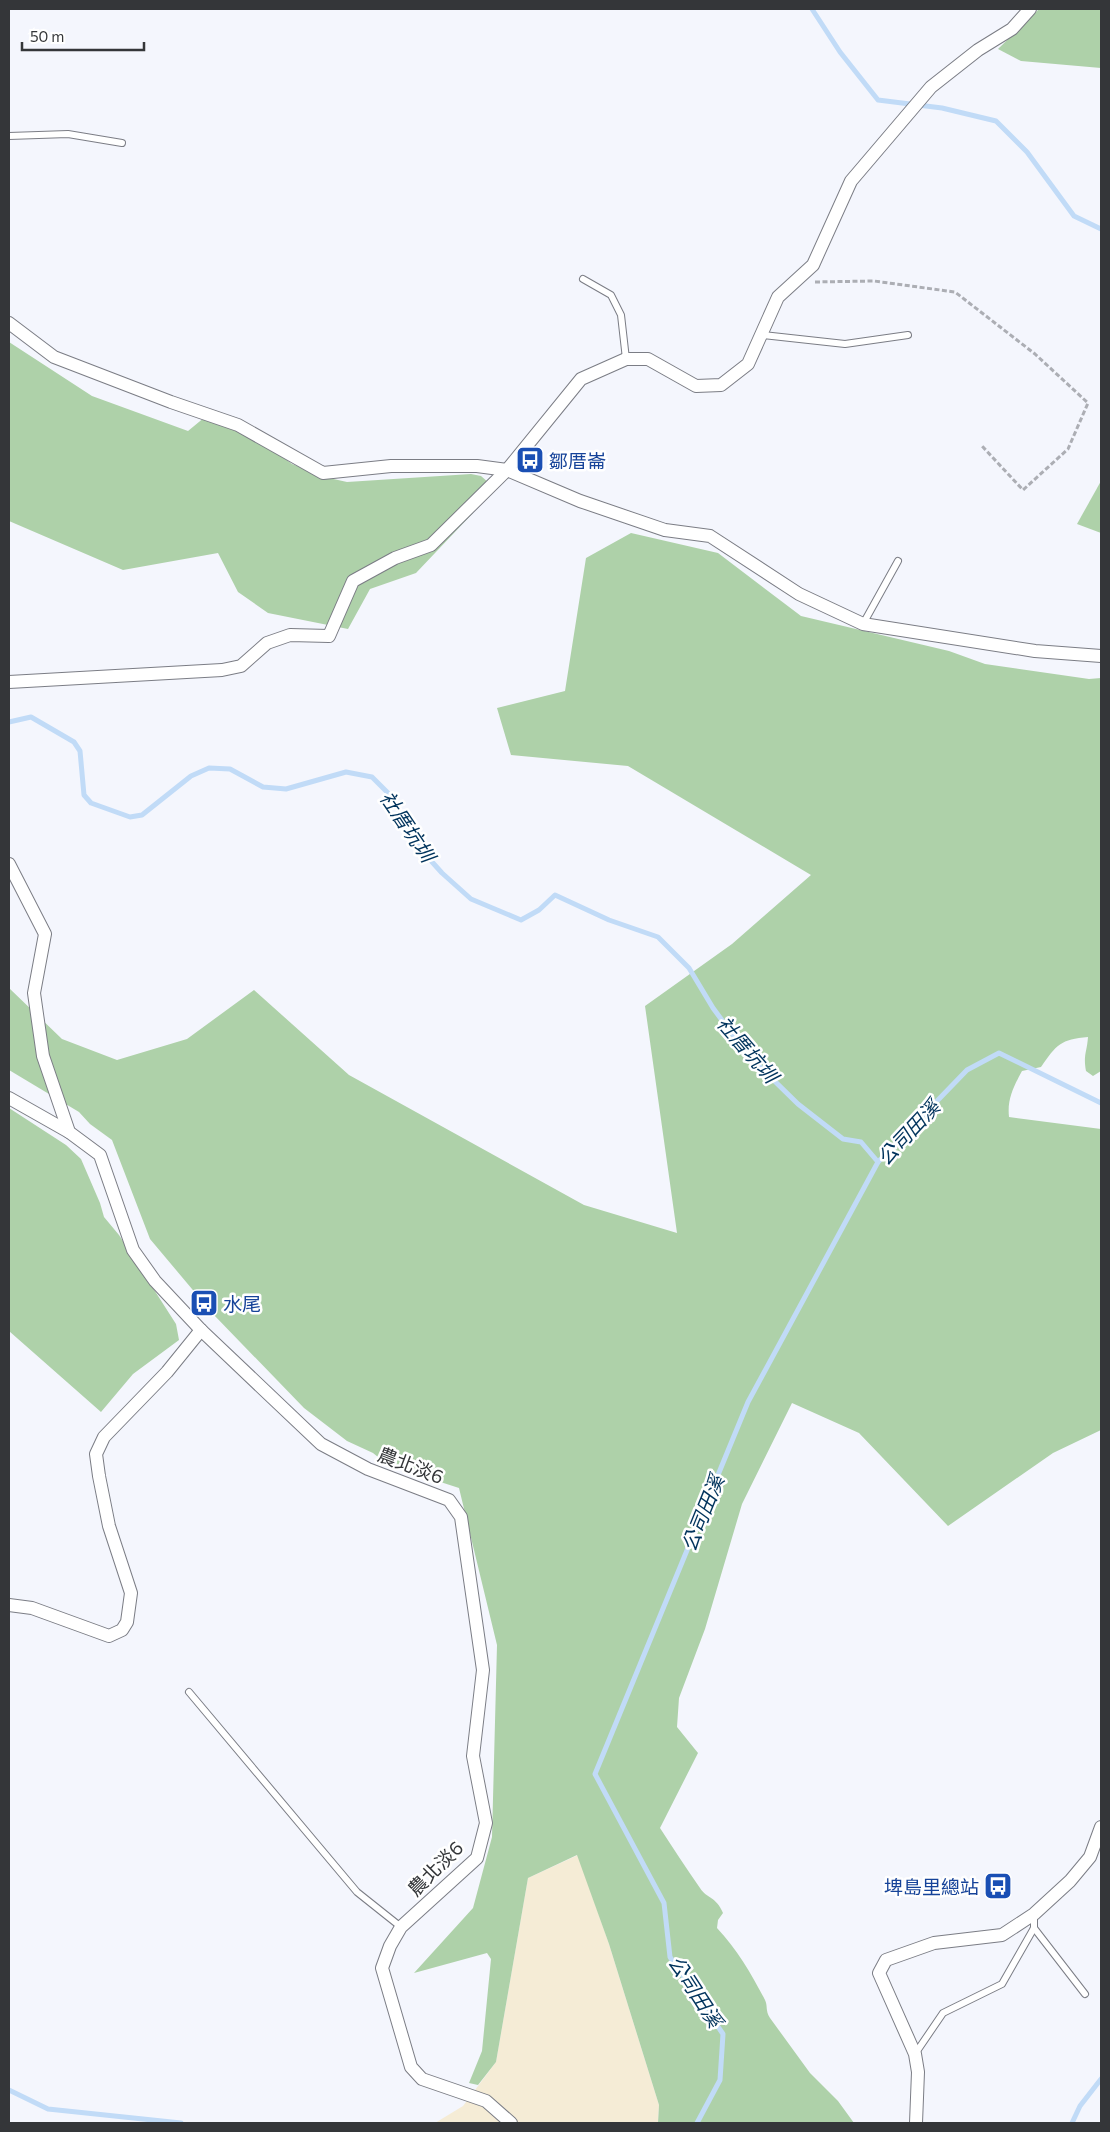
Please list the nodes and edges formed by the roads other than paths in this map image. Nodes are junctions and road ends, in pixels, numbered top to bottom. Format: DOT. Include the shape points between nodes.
graph roads {
  1 [pos="1030,9"];
  2 [pos="9,136"];
  3 [pos="122,143"];
  4 [pos="583,279"];
  5 [pos="9,323"];
  6 [pos="763,335"];
  7 [pos="908,335"];
  8 [pos="626,359"];
  9 [pos="507,470"];
  10 [pos="898,561"];
  11 [pos="863,624"];
  12 [pos="1101,656"];
  13 [pos="9,682"];
  14 [pos="9,864"];
  15 [pos="9,1098"];
  16 [pos="70,1132"];
  17 [pos="201,1330"];
  18 [pos="9,1605"];
  19 [pos="189,1692"];
  20 [pos="1101,1827"];
  21 [pos="1034,1914"];
  22 [pos="401,1927"];
  23 [pos="1034,1928"];
  24 [pos="1085,1994"];
  25 [pos="915,2054"];
  26 [pos="511,2123"];
  27 [pos="916,2123"];
  1 -- 6 [label="street" via="1012,29 978,50 931,87 852,181 813,264 778,297"];
  2 -- 3 [label="lane" via="68,134"];
  4 -- 8 [label="lane" via="611,296 621,315"];
  5 -- 9 [label="street" via="54,357 238,424 322,473 391,466 477,466"];
  6 -- 7 [label="lane" via="846,344"];
  6 -- 8 [label="street" via="748,364 720,385 696,386 648,359"];
  8 -- 9 [label="street" via="582,379"];
  9 -- 11 [label="street" via="580,501 665,530 710,536 799,594"];
  9 -- 13 [label="street" via="431,544 395,558 353,581 329,636 290,634 267,643 241,666 222,670"];
  10 -- 11 [label="lane"];
  11 -- 12 [label="street" via="1035,651"];
  14 -- 16 [label="street" via="45,934 34,993 43,1056"];
  15 -- 16 [label="street, 農北淡6"];
  16 -- 17 [label="street, 農北淡6" via="100,1155 133,1250 155,1281"];
  17 -- 18 [label="street" via="167,1372 104,1437 96,1454 110,1526 131,1593 127,1622 122,1630 109,1636 32,1608"];
  17 -- 22 [label="street, 農北淡6 / 農北淡6" via="321,1444 368,1469 449,1500 461,1517 483,1670 472,1756 486,1823 477,1858"];
  19 -- 22 [label="lane" via="357,1892"];
  20 -- 21 [label="street" via="1090,1857 1070,1881"];
  21 -- 23 [label="lane"];
  21 -- 25 [label="street" via="1002,1935 934,1943 886,1960 879,1973"];
  22 -- 26 [label="street, 農北淡6 / 農北淡6" via="382,1968 411,2068 422,2079 486,2101"];
  23 -- 24 [label="lane"];
  23 -- 25 [label="lane" via="1002,1984 943,2012"];
  25 -- 27 [label="street" via="918,2072"];
}
